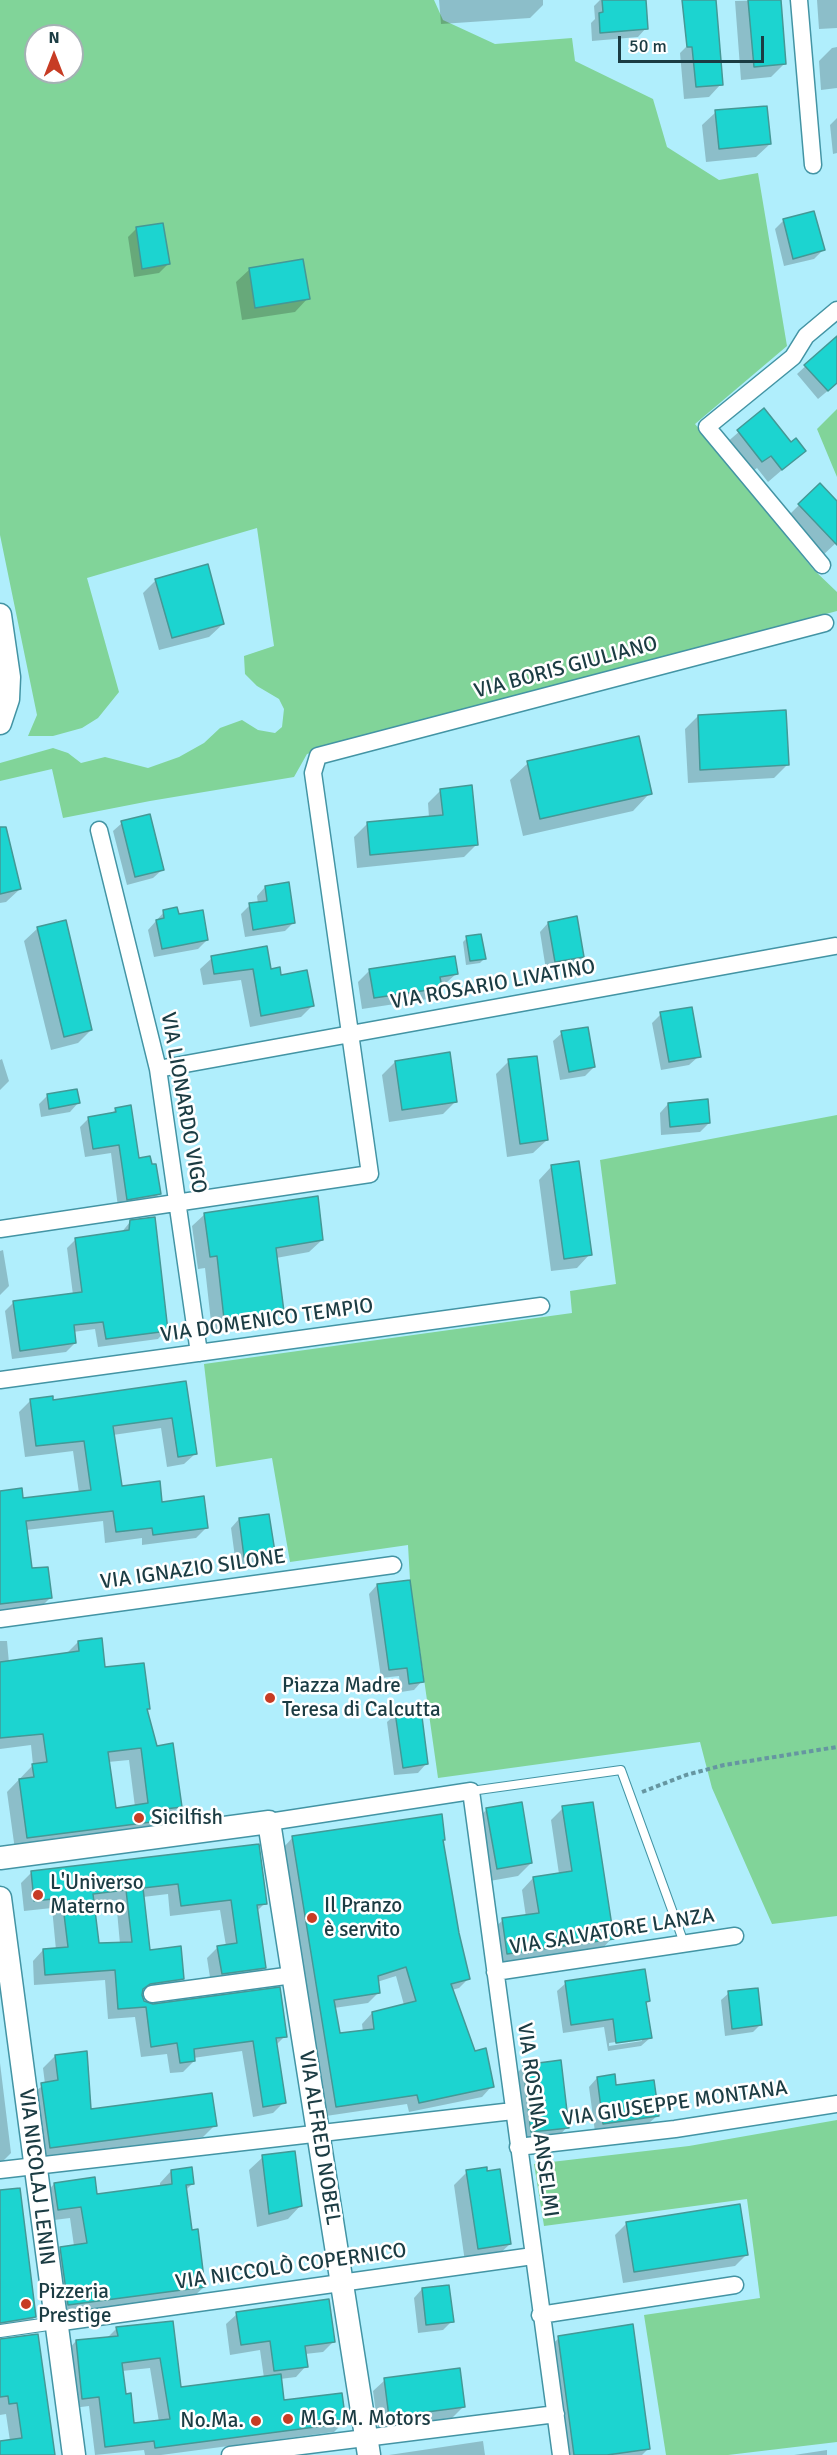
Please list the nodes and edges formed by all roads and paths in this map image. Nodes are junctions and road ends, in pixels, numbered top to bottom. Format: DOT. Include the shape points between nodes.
graph roads {
  1 [pos="799,0"];
  2 [pos="813,165"];
  3 [pos="837,310"];
  4 [pos="822,564"];
  5 [pos="0,615"];
  6 [pos="825,623"];
  7 [pos="0,723"];
  8 [pos="99,830"];
  9 [pos="836,946"];
  10 [pos="351,1033"];
  11 [pos="159,1069"];
  12 [pos="179,1203"];
  13 [pos="0,1229"];
  14 [pos="541,1306"];
  15 [pos="200,1353"];
  16 [pos="0,1380"];
  17 [pos="393,1565"];
  18 [pos="0,1619"];
  19 [pos="837,1747"];
  20 [pos="471,1791"];
  21 [pos="631,1796"];
  22 [pos="269,1822"];
  23 [pos="0,1858"];
  24 [pos="0,1898"];
  25 [pos="735,1936"];
  26 [pos="684,1944"];
  27 [pos="495,1972"];
  28 [pos="293,1975"];
  29 [pos="152,1994"];
  30 [pos="837,2104"];
  31 [pos="513,2111"];
  32 [pos="318,2133"];
  33 [pos="518,2147"];
  34 [pos="35,2166"];
  35 [pos="0,2170"];
  36 [pos="533,2256"];
  37 [pos="342,2283"];
  38 [pos="735,2285"];
  39 [pos="540,2315"];
  40 [pos="55,2323"];
  41 [pos="0,2331"];
  42 [pos="556,2414"];
  43 [pos="368,2447"];
  44 [pos="74,2455"];
  45 [pos="231,2455"];
  46 [pos="561,2455"];
  1 -- 2 [label="street"];
  3 -- 4 [label="street" via="806,336 793,357 707,427"];
  5 -- 7 [label="main road" via="9,677 8,699"];
  6 -- 10 [label="street, VIA BORIS GIULIANO" via="318,756 313,773"];
  8 -- 11 [label="street, VIA LIONARDO VIGO"];
  9 -- 10 [label="street, VIA ROSARIO LIVATINO"];
  10 -- 11 [label="street, VIA ROSARIO LIVATINO"];
  10 -- 12 [label="street" via="370,1174"];
  11 -- 12 [label="street, VIA LIONARDO VIGO"];
  12 -- 13 [label="street"];
  12 -- 15 [label="street, VIA LIONARDO VIGO"];
  14 -- 15 [label="street, VIA DOMENICO TEMPIO"];
  15 -- 16 [label="street, VIA DOMENICO TEMPIO"];
  17 -- 18 [label="street, VIA IGNAZIO SILONE"];
  19 -- 21 [label="path" via="723,1765"];
  20 -- 21 [label="lane" via="621,1770"];
  20 -- 22 [label="street"];
  20 -- 27 [label="street, VIA ROSINA ANSELMI"];
  21 -- 26 [label="lane"];
  22 -- 23 [label="main road"];
  22 -- 28 [label="main road, VIA ALFRED NOBEL"];
  24 -- 34 [label="main road, VIA NICOLAJ LENIN"];
  25 -- 26 [label="street, VIA SALVATORE LANZA"];
  26 -- 27 [label="street, VIA SALVATORE LANZA"];
  27 -- 31 [label="street, VIA ROSINA ANSELMI"];
  28 -- 29 [label="street"];
  28 -- 32 [label="main road, VIA ALFRED NOBEL"];
  30 -- 33 [label="street, VIA GIUSEPPE MONTANA" via="675,2129"];
  31 -- 32 [label="street"];
  31 -- 33 [label="street, VIA ROSINA ANSELMI"];
  32 -- 34 [label="street"];
  32 -- 37 [label="main road, VIA ALFRED NOBEL"];
  33 -- 36 [label="street, VIA ROSINA ANSELMI"];
  34 -- 35 [label="street"];
  34 -- 40 [label="main road, VIA NICOLAJ LENIN"];
  36 -- 37 [label="street, VIA NICCOLÒ COPERNICO"];
  36 -- 39 [label="street, VIA ROSINA ANSELMI"];
  37 -- 40 [label="street, VIA NICCOLÒ COPERNICO"];
  37 -- 43 [label="main road, VIA ALFRED NOBEL"];
  38 -- 39 [label="street"];
  39 -- 42 [label="street, VIA ROSINA ANSELMI"];
  40 -- 41 [label="street"];
  40 -- 44 [label="main road, VIA NICOLAJ LENIN"];
  42 -- 43 [label="street"];
  42 -- 46 [label="street, VIA ROSINA ANSELMI"];
  43 -- 45 [label="street"];
}
